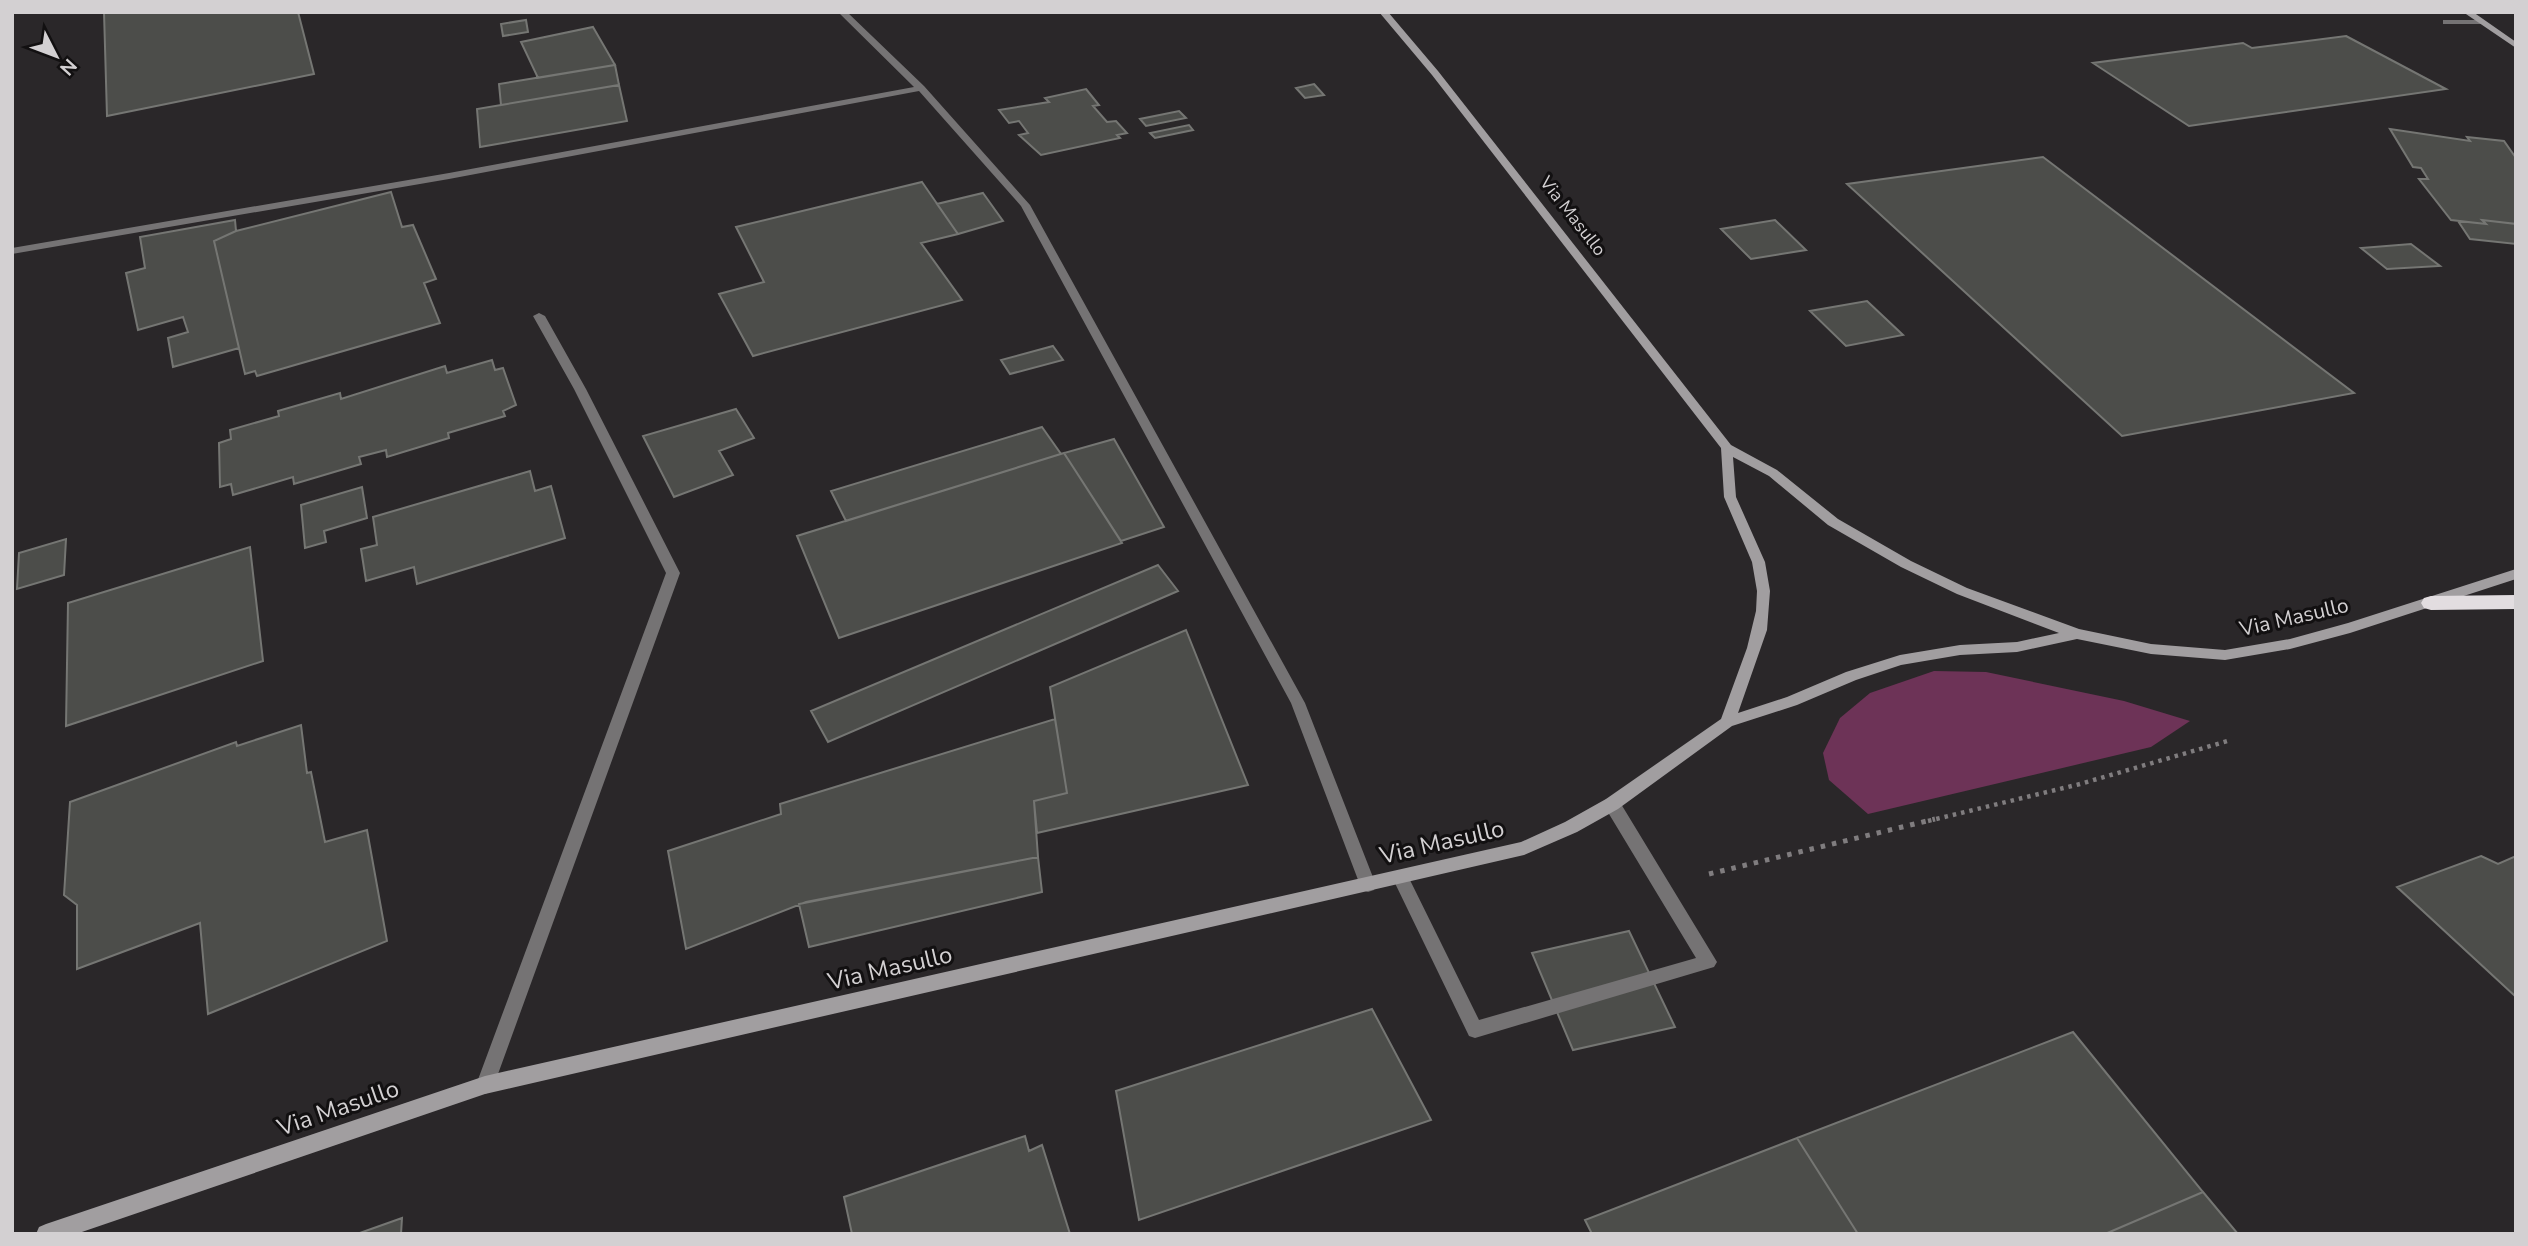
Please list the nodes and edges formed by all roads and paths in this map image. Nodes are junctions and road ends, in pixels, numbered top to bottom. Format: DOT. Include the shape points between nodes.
graph roads {
  1 [pos="842,12"];
  2 [pos="1383,12"];
  3 [pos="2467,12"];
  4 [pos="2446,22"];
  5 [pos="2482,22"];
  6 [pos="2516,46"];
  7 [pos="921,88"];
  8 [pos="12,251"];
  9 [pos="539,316"];
  10 [pos="1727,448"];
  11 [pos="2516,574"];
  12 [pos="2516,602"];
  13 [pos="2431,603"];
  14 [pos="2077,634"];
  15 [pos="1727,722"];
  16 [pos="2231,740"];
  17 [pos="1612,804"];
  18 [pos="1400,877"];
  19 [pos="1368,885"];
  20 [pos="1661,886"];
  21 [pos="485,1085"];
  22 [pos="46,1234"];
  1 -- 7 [label="street"];
  2 -- 10 [label="main road, Via Masullo"];
  3 -- 5 [label="main road"];
  4 -- 5 [label="street"];
  5 -- 6 [label="main road"];
  7 -- 8 [label="street"];
  7 -- 19 [label="street" via="1025,205 1298,703"];
  9 -- 21 [label="street" via="673,573"];
  10 -- 14 [label="main road, Via Masullo" via="1773,473 1833,522 1887,554 1962,591"];
  10 -- 15 [label="main road" via="1730,498 1761,572 1764,609 1758,641"];
  11 -- 13 [label="main road, Via Masullo"];
  12 -- 13 [label="highway"];
  13 -- 14 [label="main road, Via Masullo" via="2290,644 2225,655 2151,649"];
  14 -- 15 [label="main road, Via Masullo" via="2017,647 1900,660"];
  15 -- 17 [label="main road, Via Masullo"];
  16 -- 20 [label="path" via="2080,784"];
  17 -- 18 [label="main road, Via Masullo" via="1524,848"];
  17 -- 20 [label="street"];
  18 -- 19 [label="main road, Via Masullo"];
  18 -- 20 [label="street" via="1475,1030 1708,962"];
  19 -- 21 [label="main road, Via Masullo"];
  21 -- 22 [label="main road, Via Masullo"];
}
